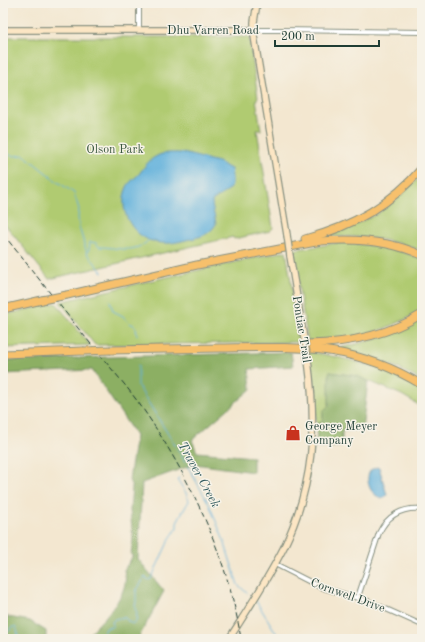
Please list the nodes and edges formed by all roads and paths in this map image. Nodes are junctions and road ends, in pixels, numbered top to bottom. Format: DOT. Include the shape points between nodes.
graph roads {
  1 [pos="140,3"];
  2 [pos="256,3"];
  3 [pos="3,30"];
  4 [pos="138,30"];
  5 [pos="254,30"];
  6 [pos="422,32"];
  7 [pos="422,168"];
  8 [pos="422,255"];
  9 [pos="197,265"];
  10 [pos="3,309"];
  11 [pos="422,314"];
  12 [pos="171,349"];
  13 [pos="3,354"];
  14 [pos="422,385"];
  15 [pos="422,509"];
  16 [pos="275,564"];
  17 [pos="358,598"];
  18 [pos="422,626"];
  19 [pos="229,639"];
  1 -- 4 [label="street"];
  2 -- 5 [label="main road, Pontiac Trail"];
  3 -- 4 [label="main road, Dhu Varren Road"];
  4 -- 5 [label="main road, Dhu Varren Road"];
  5 -- 6 [label="street, Dhu Varren Road"];
  5 -- 16 [label="main road, Pontiac Trail, bridge" via="308,360 313,411 310,466 298,513"];
  7 -- 9 [label="highway" via="386,203 331,232"];
  8 -- 9 [label="highway" via="376,242 338,240 307,243"];
  9 -- 10 [label="highway, bridge"];
  11 -- 12 [label="highway" via="392,330 355,340"];
  12 -- 13 [label="highway, bridge"];
  12 -- 14 [label="highway" via="320,349 374,362"];
  15 -- 17 [label="street" via="400,511 383,524"];
  16 -- 17 [label="street, Cornwell Drive" via="320,587"];
  16 -- 19 [label="main road, Pontiac Trail"];
  17 -- 18 [label="street, Cornwell Drive"];
}
